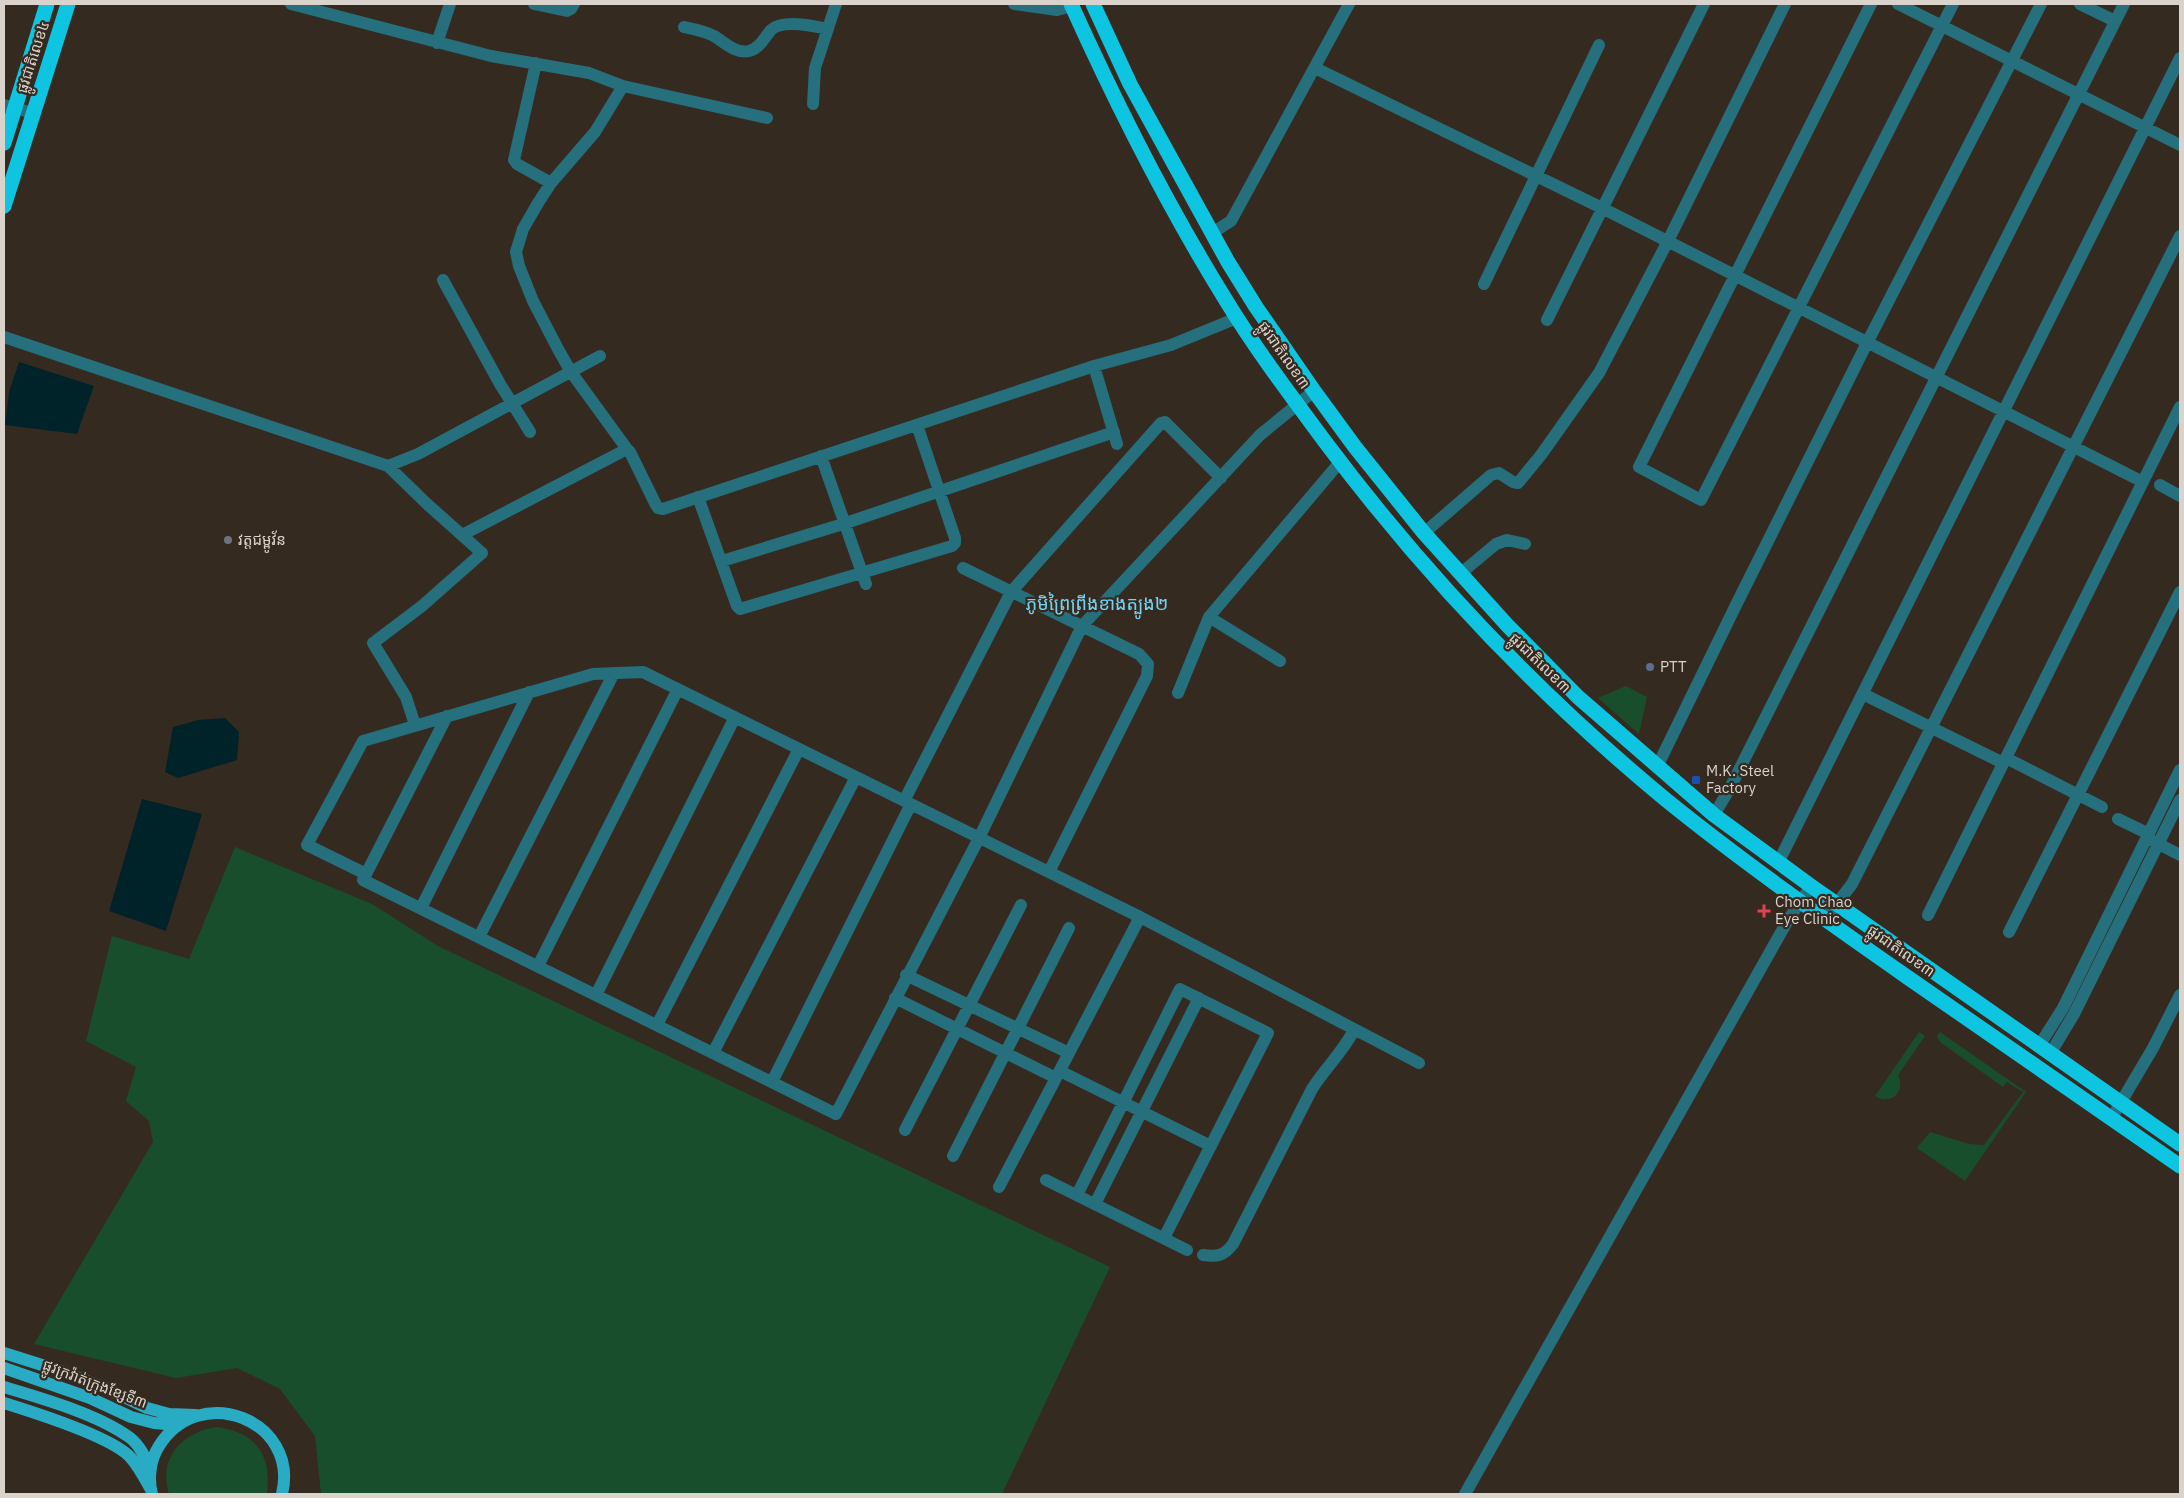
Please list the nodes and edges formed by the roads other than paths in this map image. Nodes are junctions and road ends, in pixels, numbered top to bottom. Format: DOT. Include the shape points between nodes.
graph roads {
  1 [pos="47,4"];
  2 [pos="68,4"];
  3 [pos="291,4"];
  4 [pos="450,4"];
  5 [pos="534,4"];
  6 [pos="574,4"];
  7 [pos="836,4"];
  8 [pos="1014,4"];
  9 [pos="1093,4"];
  10 [pos="1349,4"];
  11 [pos="1704,4"];
  12 [pos="1785,4"];
  13 [pos="1871,4"];
  14 [pos="1898,4"];
  15 [pos="1953,4"];
  16 [pos="2041,4"];
  17 [pos="2080,4"];
  18 [pos="2124,4"];
  19 [pos="1072,5"];
  20 [pos="2115,21"];
  21 [pos="1942,26"];
  22 [pos="684,27"];
  23 [pos="828,29"];
  24 [pos="438,43"];
  25 [pos="1599,45"];
  26 [pos="2180,58"];
  27 [pos="2013,61"];
  28 [pos="536,63"];
  29 [pos="1315,68"];
  30 [pos="623,86"];
  31 [pos="2079,94"];
  32 [pos="813,104"];
  33 [pos="9,106"];
  34 [pos="33,113"];
  35 [pos="767,118"];
  36 [pos="2146,128"];
  37 [pos="4,143"];
  38 [pos="2180,145"];
  39 [pos="1536,175"];
  40 [pos="551,183"];
  41 [pos="4,206"];
  42 [pos="1602,208"];
  43 [pos="1212,233"];
  44 [pos="2180,236"];
  45 [pos="1668,241"];
  46 [pos="1734,275"];
  47 [pos="443,280"];
  48 [pos="1484,284"];
  49 [pos="1799,307"];
  50 [pos="1237,318"];
  51 [pos="1547,320"];
  52 [pos="4,337"];
  53 [pos="1867,343"];
  54 [pos="600,356"];
  55 [pos="1094,366"];
  56 [pos="571,372"];
  57 [pos="1937,378"];
  58 [pos="1314,391"];
  59 [pos="512,404"];
  60 [pos="1297,404"];
  61 [pos="2180,407"];
  62 [pos="2003,412"];
  63 [pos="917,424"];
  64 [pos="530,432"];
  65 [pos="2074,447"];
  66 [pos="627,448"];
  67 [pos="821,456"];
  68 [pos="1340,462"];
  69 [pos="388,466"];
  70 [pos="1222,478"];
  71 [pos="2142,482"];
  72 [pos="2160,485"];
  73 [pos="939,490"];
  74 [pos="2180,496"];
  75 [pos="698,497"];
  76 [pos="843,524"];
  77 [pos="1424,533"];
  78 [pos="462,535"];
  79 [pos="1526,544"];
  80 [pos="722,561"];
  81 [pos="963,568"];
  82 [pos="860,572"];
  83 [pos="1460,574"];
  84 [pos="866,584"];
  85 [pos="1011,592"];
  86 [pos="2180,592"];
  87 [pos="1209,617"];
  88 [pos="1082,626"];
  89 [pos="1280,661"];
  90 [pos="614,673"];
  91 [pos="678,689"];
  92 [pos="529,692"];
  93 [pos="1178,693"];
  94 [pos="1863,694"];
  95 [pos="447,716"];
  96 [pos="735,718"];
  97 [pos="414,725"];
  98 [pos="1931,728"];
  99 [pos="799,749"];
  100 [pos="2004,760"];
  101 [pos="1658,767"];
  102 [pos="2180,770"];
  103 [pos="856,777"];
  104 [pos="2079,796"];
  105 [pos="2180,800"];
  106 [pos="908,802"];
  107 [pos="2102,807"];
  108 [pos="1714,815"];
  109 [pos="2118,818"];
  110 [pos="2149,834"];
  111 [pos="979,838"];
  112 [pos="2160,840"];
  113 [pos="2180,846"];
  114 [pos="2180,855"];
  115 [pos="1778,863"];
  116 [pos="1049,872"];
  117 [pos="366,874"];
  118 [pos="1811,886"];
  119 [pos="1800,902"];
  120 [pos="1837,904"];
  121 [pos="1021,905"];
  122 [pos="421,908"];
  123 [pos="1928,915"];
  124 [pos="1140,917"];
  125 [pos="1825,919"];
  126 [pos="1069,928"];
  127 [pos="2009,932"];
  128 [pos="479,937"];
  129 [pos="538,966"];
  130 [pos="906,975"];
  131 [pos="596,995"];
  132 [pos="2180,995"];
  133 [pos="895,998"];
  134 [pos="1199,998"];
  135 [pos="969,1006"];
  136 [pos="657,1025"];
  137 [pos="957,1029"];
  138 [pos="1018,1029"];
  139 [pos="1354,1030"];
  140 [pos="2045,1050"];
  141 [pos="713,1053"];
  142 [pos="1005,1053"];
  143 [pos="1069,1054"];
  144 [pos="1419,1062"];
  145 [pos="1058,1074"];
  146 [pos="772,1082"];
  147 [pos="1124,1102"];
  148 [pos="2121,1104"];
  149 [pos="1142,1111"];
  150 [pos="2111,1119"];
  151 [pos="905,1130"];
  152 [pos="2180,1144"];
  153 [pos="1211,1146"];
  154 [pos="953,1156"];
  155 [pos="2180,1166"];
  156 [pos="1046,1180"];
  157 [pos="1000,1187"];
  158 [pos="1077,1195"];
  159 [pos="1095,1204"];
  160 [pos="1164,1238"];
  161 [pos="1187,1250"];
  162 [pos="1203,1255"];
  163 [pos="4,1352"];
  164 [pos="4,1368"];
  165 [pos="4,1387"];
  166 [pos="4,1403"];
  167 [pos="196,1415"];
  168 [pos="177,1425"];
  169 [pos="150,1468"];
  170 [pos="151,1491"];
  171 [pos="284,1491"];
  172 [pos="1465,1494"];
  1 -- 33 [label="highway, ផ្លូវជាតិលេខ៤"];
  2 -- 34 [label="highway, ផ្លូវជាតិលេខ៤"];
  3 -- 24 [label="street"];
  4 -- 24 [label="street"];
  5 -- 6 [label="street" via="567,11"];
  7 -- 23 [label="street"];
  8 -- 19 [label="street" via="1056,10"];
  9 -- 43 [label="highway, ផ្លូវជាតិលេខ៣" via="1130,84"];
  10 -- 29 [label="street"];
  11 -- 42 [label="street"];
  12 -- 45 [label="street"];
  13 -- 46 [label="street"];
  14 -- 21 [label="street"];
  15 -- 21 [label="street"];
  16 -- 27 [label="street"];
  17 -- 20 [label="street"];
  18 -- 20 [label="street"];
  19 -- 50 [label="highway, ផ្លូវជាតិលេខ៣" via="1120,110"];
  20 -- 31 [label="street"];
  21 -- 27 [label="street"];
  21 -- 49 [label="street"];
  22 -- 23 [label="street" via="714,36 735,49 748,51 758,46 772,29 784,25 807,24"];
  23 -- 32 [label="street" via="815,68"];
  24 -- 28 [label="street"];
  25 -- 39 [label="street"];
  26 -- 36 [label="street"];
  27 -- 31 [label="street"];
  27 -- 53 [label="street"];
  28 -- 30 [label="street" via="589,73"];
  28 -- 40 [label="street" via="514,160"];
  29 -- 39 [label="street"];
  29 -- 43 [label="street" via="1231,221"];
  30 -- 35 [label="street"];
  30 -- 40 [label="street" via="595,132"];
  31 -- 36 [label="street"];
  31 -- 57 [label="street"];
  33 -- 34 [label="street"];
  33 -- 37 [label="highway, ផ្លូវជាតិលេខ៤"];
  34 -- 41 [label="highway, ផ្លូវជាតិលេខ៤"];
  36 -- 38 [label="street"];
  36 -- 62 [label="street"];
  39 -- 42 [label="street"];
  39 -- 48 [label="street"];
  40 -- 56 [label="street" via="522,229 516,252 533,301"];
  42 -- 45 [label="street"];
  42 -- 51 [label="street"];
  43 -- 58 [label="highway, ផ្លូវជាតិលេខ៣" via="1256,307"];
  44 -- 65 [label="street"];
  45 -- 46 [label="street"];
  45 -- 77 [label="street" via="1599,373 1518,483 1499,473 1491,475"];
  46 -- 49 [label="street"];
  46 -- 49 [label="street" via="1639,467 1701,500"];
  47 -- 59 [label="street"];
  49 -- 53 [label="street"];
  50 -- 55 [label="street" via="1171,345"];
  50 -- 60 [label="highway, ផ្លូវជាតិលេខ៣"];
  52 -- 69 [label="street"];
  53 -- 57 [label="street"];
  53 -- 101 [label="street"];
  54 -- 56 [label="street"];
  55 -- 63 [label="street"];
  55 -- 73 [label="street" via="1116,438"];
  56 -- 59 [label="street"];
  56 -- 66 [label="street"];
  57 -- 62 [label="street"];
  57 -- 108 [label="street"];
  58 -- 60 [label="street"];
  58 -- 77 [label="highway, ផ្លូវជាតិលេខ៣"];
  59 -- 64 [label="street"];
  59 -- 69 [label="street" via="418,454"];
  60 -- 68 [label="highway, ផ្លូវជាតិលេខ៣"];
  60 -- 70 [label="street" via="1260,436"];
  61 -- 71 [label="street"];
  62 -- 65 [label="street"];
  62 -- 94 [label="street"];
  63 -- 67 [label="street"];
  63 -- 73 [label="street"];
  65 -- 71 [label="street"];
  65 -- 98 [label="street"];
  66 -- 75 [label="street" via="658,508"];
  66 -- 78 [label="street"];
  67 -- 75 [label="street"];
  67 -- 76 [label="street"];
  68 -- 87 [label="street"];
  68 -- 119 [label="highway, ផ្លូវជាតិលេខ៣" via="1443,588 1550,697 1661,796"];
  69 -- 78 [label="street"];
  70 -- 85 [label="street" via="1165,422 1161,423"];
  70 -- 88 [label="street"];
  71 -- 100 [label="street"];
  72 -- 74 [label="street"];
  73 -- 76 [label="street"];
  73 -- 82 [label="street" via="955,543"];
  75 -- 80 [label="street"];
  76 -- 80 [label="street"];
  76 -- 82 [label="street"];
  77 -- 83 [label="highway, ផ្លូវជាតិលេខ៣"];
  78 -- 97 [label="street" via="482,553 422,606 373,643 406,697"];
  79 -- 83 [label="street" via="1507,540 1496,544"];
  80 -- 82 [label="street" via="740,609"];
  81 -- 85 [label="street"];
  82 -- 84 [label="street"];
  83 -- 101 [label="highway, ផ្លូវជាតិលេខ៣" via="1561,681"];
  85 -- 88 [label="street"];
  85 -- 106 [label="street"];
  86 -- 104 [label="street"];
  87 -- 89 [label="street"];
  87 -- 93 [label="street"];
  88 -- 111 [label="street"];
  88 -- 116 [label="street" via="1139,654 1148,664 1147,676"];
  90 -- 91 [label="street" via="643,672"];
  90 -- 92 [label="street" via="593,674"];
  90 -- 128 [label="street"];
  91 -- 96 [label="street"];
  91 -- 129 [label="street"];
  92 -- 95 [label="street"];
  92 -- 122 [label="street"];
  94 -- 98 [label="street"];
  94 -- 115 [label="street"];
  95 -- 97 [label="street"];
  95 -- 117 [label="street"];
  96 -- 99 [label="street"];
  96 -- 131 [label="street"];
  97 -- 117 [label="street" via="361,743 307,845"];
  98 -- 100 [label="street"];
  98 -- 120 [label="street" via="1852,884"];
  99 -- 103 [label="street"];
  99 -- 136 [label="street"];
  100 -- 104 [label="street"];
  100 -- 123 [label="street"];
  101 -- 108 [label="highway, ផ្លូវជាតិលេខ៣"];
  102 -- 110 [label="street"];
  103 -- 106 [label="street"];
  103 -- 141 [label="street"];
  104 -- 107 [label="street"];
  104 -- 127 [label="street"];
  105 -- 112 [label="street"];
  106 -- 111 [label="street"];
  106 -- 146 [label="street"];
  108 -- 115 [label="highway, ផ្លូវជាតិលេខ៣"];
  109 -- 110 [label="street"];
  110 -- 112 [label="street"];
  110 -- 140 [label="street"];
  111 -- 116 [label="street"];
  111 -- 130 [label="street"];
  112 -- 113 [label="street"];
  112 -- 114 [label="street"];
  112 -- 140 [label="street" via="2074,1014"];
  115 -- 118 [label="highway, ផ្លូវជាតិលេខ៣"];
  116 -- 124 [label="street"];
  117 -- 122 [label="street" via="363,880"];
  118 -- 119 [label="street"];
  118 -- 120 [label="highway, ផ្លូវជាតិលេខ៣"];
  119 -- 125 [label="highway, ផ្លូវជាតិលេខ៣"];
  119 -- 172 [label="street"];
  120 -- 125 [label="street"];
  120 -- 140 [label="highway, ផ្លូវជាតិលេខ៣"];
  121 -- 135 [label="street"];
  122 -- 128 [label="street"];
  124 -- 139 [label="street"];
  124 -- 143 [label="street"];
  125 -- 150 [label="highway, ផ្លូវជាតិលេខ៣"];
  126 -- 138 [label="street"];
  128 -- 129 [label="street"];
  129 -- 131 [label="street"];
  130 -- 133 [label="street"];
  130 -- 135 [label="street"];
  131 -- 136 [label="street"];
  132 -- 148 [label="street"];
  133 -- 137 [label="street"];
  133 -- 146 [label="street" via="836,1114"];
  134 -- 147 [label="street" via="1180,989"];
  134 -- 149 [label="street"];
  134 -- 153 [label="street" via="1268,1033"];
  135 -- 137 [label="street"];
  135 -- 138 [label="street"];
  136 -- 141 [label="street"];
  137 -- 142 [label="street"];
  137 -- 151 [label="street"];
  138 -- 142 [label="street"];
  138 -- 143 [label="street"];
  139 -- 144 [label="street"];
  139 -- 162 [label="street" via="1345,1047 1312,1089 1233,1244 1217,1258"];
  140 -- 148 [label="highway, ផ្លូវជាតិលេខ៣"];
  141 -- 146 [label="street"];
  142 -- 145 [label="street"];
  142 -- 154 [label="street"];
  143 -- 145 [label="street"];
  145 -- 147 [label="street"];
  145 -- 157 [label="street"];
  147 -- 149 [label="street"];
  147 -- 158 [label="street"];
  148 -- 150 [label="street"];
  148 -- 152 [label="highway, ផ្លូវជាតិលេខ៣"];
  149 -- 153 [label="street"];
  149 -- 159 [label="street"];
  150 -- 155 [label="highway, ផ្លូវជាតិលេខ៣"];
  153 -- 160 [label="street"];
  156 -- 158 [label="street"];
  158 -- 159 [label="street"];
  159 -- 160 [label="street"];
  160 -- 161 [label="street"];
  163 -- 167 [label="main road" via="61,1371 147,1408 169,1414"];
  164 -- 168 [label="main road, ផ្លូវក្រវ៉ាត់ក្រុងខ្សែទី៣" via="90,1398 131,1417"];
  165 -- 169 [label="main road" via="76,1411 130,1437"];
  166 -- 170 [label="main road" via="66,1424 118,1447 131,1457"];
  167 -- 168 [label="main road"];
  167 -- 171 [label="main road" via="230,1413 265,1431 283,1466"];
  168 -- 169 [label="main road" via="160,1444"];
  169 -- 170 [label="main road"];
}
